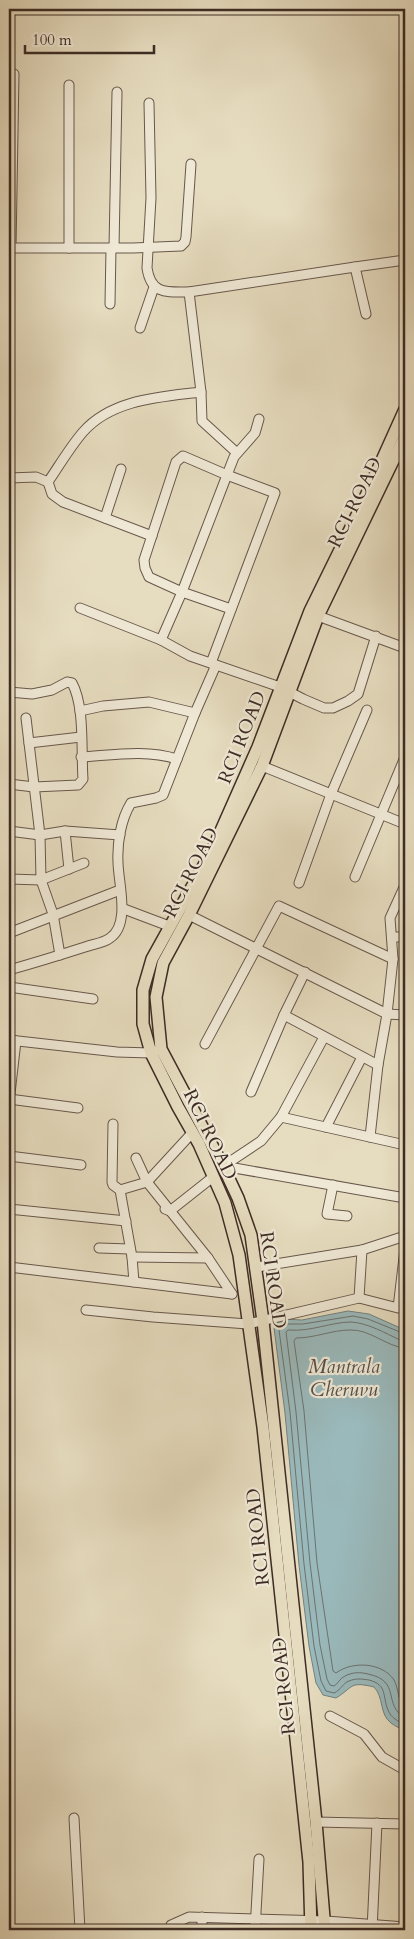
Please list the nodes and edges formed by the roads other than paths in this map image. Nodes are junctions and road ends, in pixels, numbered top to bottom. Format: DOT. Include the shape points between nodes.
graph roads {
  1 [pos="14,74"];
  2 [pos="69,86"];
  3 [pos="116,92"];
  4 [pos="150,103"];
  5 [pos="191,164"];
  6 [pos="150,247"];
  7 [pos="10,248"];
  8 [pos="69,248"];
  9 [pos="112,248"];
  10 [pos="405,260"];
  11 [pos="355,267"];
  12 [pos="154,287"];
  13 [pos="189,292"];
  14 [pos="110,304"];
  15 [pos="366,314"];
  16 [pos="140,328"];
  17 [pos="201,392"];
  18 [pos="405,409"];
  19 [pos="260,419"];
  20 [pos="405,436"];
  21 [pos="237,453"];
  22 [pos="122,469"];
  23 [pos="227,475"];
  24 [pos="9,478"];
  25 [pos="48,482"];
  26 [pos="105,518"];
  27 [pos="152,536"];
  28 [pos="182,592"];
  29 [pos="80,608"];
  30 [pos="231,609"];
  31 [pos="318,616"];
  32 [pos="376,636"];
  33 [pos="161,640"];
  34 [pos="405,648"];
  35 [pos="213,664"];
  36 [pos="285,689"];
  37 [pos="9,692"];
  38 [pos="367,710"];
  39 [pos="80,711"];
  40 [pos="195,713"];
  41 [pos="26,718"];
  42 [pos="81,737"];
  43 [pos="29,743"];
  44 [pos="81,757"];
  45 [pos="405,757"];
  46 [pos="177,759"];
  47 [pos="262,766"];
  48 [pos="9,784"];
  49 [pos="34,787"];
  50 [pos="331,794"];
  51 [pos="381,815"];
  52 [pos="405,824"];
  53 [pos="9,831"];
  54 [pos="65,831"];
  55 [pos="40,835"];
  56 [pos="120,835"];
  57 [pos="84,863"];
  58 [pos="69,869"];
  59 [pos="355,877"];
  60 [pos="9,879"];
  61 [pos="41,880"];
  62 [pos="298,883"];
  63 [pos="405,886"];
  64 [pos="120,890"];
  65 [pos="124,909"];
  66 [pos="53,914"];
  67 [pos="189,915"];
  68 [pos="169,926"];
  69 [pos="9,933"];
  70 [pos="392,937"];
  71 [pos="405,937"];
  72 [pos="256,948"];
  73 [pos="60,955"];
  74 [pos="393,959"];
  75 [pos="9,970"];
  76 [pos="305,972"];
  77 [pos="9,987"];
  78 [pos="93,999"];
  79 [pos="387,1014"];
  80 [pos="284,1015"];
  81 [pos="405,1015"];
  82 [pos="324,1037"];
  83 [pos="12,1041"];
  84 [pos="205,1044"];
  85 [pos="156,1051"];
  86 [pos="362,1057"];
  87 [pos="378,1065"];
  88 [pos="252,1092"];
  89 [pos="9,1101"];
  90 [pos="78,1108"];
  91 [pos="281,1118"];
  92 [pos="113,1124"];
  93 [pos="326,1127"];
  94 [pos="193,1132"];
  95 [pos="370,1137"];
  96 [pos="405,1145"];
  97 [pos="9,1156"];
  98 [pos="136,1158"];
  99 [pos="81,1165"];
  100 [pos="224,1165"];
  101 [pos="213,1177"];
  102 [pos="147,1182"];
  103 [pos="333,1185"];
  104 [pos="120,1190"];
  105 [pos="405,1198"];
  106 [pos="9,1209"];
  107 [pos="168,1210"];
  108 [pos="347,1216"];
  109 [pos="126,1221"];
  110 [pos="405,1236"];
  111 [pos="99,1248"];
  112 [pos="405,1249"];
  113 [pos="362,1250"];
  114 [pos="131,1253"];
  115 [pos="208,1258"];
  116 [pos="9,1267"];
  117 [pos="257,1267"];
  118 [pos="134,1282"];
  119 [pos="359,1298"];
  120 [pos="401,1309"];
  121 [pos="86,1310"];
  122 [pos="263,1320"];
  123 [pos="248,1324"];
  124 [pos="330,1716"];
  125 [pos="405,1770"];
  126 [pos="74,1818"];
  127 [pos="316,1822"];
  128 [pos="376,1823"];
  129 [pos="405,1824"];
  130 [pos="259,1859"];
  131 [pos="202,1917"];
  132 [pos="255,1920"];
  133 [pos="312,1926"];
  134 [pos="325,1926"];
  135 [pos="405,1927"];
  136 [pos="372,1928"];
  137 [pos="170,1929"];
  138 [pos="80,1930"];
  139 [pos="202,1930"];
  140 [pos="255,1930"];
  1 -- 7 [label="street"];
  2 -- 8 [label="street"];
  3 -- 9 [label="street"];
  4 -- 6 [label="street"];
  5 -- 6 [label="street" via="185,242 181,246"];
  6 -- 9 [label="street"];
  6 -- 12 [label="street" via="147,268"];
  7 -- 8 [label="street"];
  8 -- 9 [label="street"];
  9 -- 14 [label="street"];
  10 -- 11 [label="street"];
  11 -- 13 [label="street"];
  11 -- 15 [label="street"];
  12 -- 13 [label="street" via="167,292"];
  12 -- 16 [label="street"];
  13 -- 17 [label="street"];
  17 -- 21 [label="street" via="202,421"];
  17 -- 25 [label="street" via="146,399 102,416 84,431"];
  18 -- 36 [label="main road, RCI ROAD" via="310,611"];
  19 -- 21 [label="street" via="255,433"];
  20 -- 31 [label="main road, RCI ROAD"];
  21 -- 23 [label="street"];
  22 -- 26 [label="street"];
  23 -- 27 [label="street" via="183,456 180,458"];
  23 -- 28 [label="street"];
  23 -- 30 [label="street" via="276,494"];
  24 -- 25 [label="street" via="36,477"];
  25 -- 26 [label="street" via="52,494 63,502"];
  26 -- 27 [label="street"];
  27 -- 28 [label="street" via="144,560 145,568 150,577"];
  28 -- 30 [label="street"];
  28 -- 33 [label="street"];
  29 -- 33 [label="street"];
  30 -- 35 [label="street"];
  31 -- 32 [label="street"];
  31 -- 36 [label="main road, RCI ROAD"];
  32 -- 34 [label="street"];
  32 -- 36 [label="street" via="358,694 348,702 324,708"];
  33 -- 35 [label="street"];
  35 -- 36 [label="street"];
  35 -- 40 [label="street"];
  36 -- 47 [label="main road, RCI ROAD"];
  36 -- 68 [label="main road, RCI ROAD" via="212,851"];
  37 -- 39 [label="street" via="32,694 70,682"];
  38 -- 50 [label="street"];
  39 -- 40 [label="street" via="150,702"];
  39 -- 42 [label="street"];
  40 -- 46 [label="street"];
  41 -- 43 [label="street"];
  42 -- 43 [label="street"];
  42 -- 44 [label="street"];
  43 -- 49 [label="street"];
  44 -- 46 [label="street" via="145,752"];
  44 -- 49 [label="street" via="81,783"];
  45 -- 51 [label="street"];
  46 -- 56 [label="street" via="163,795 131,803"];
  47 -- 50 [label="street"];
  47 -- 67 [label="main road, RCI ROAD"];
  48 -- 49 [label="street"];
  49 -- 55 [label="street"];
  50 -- 51 [label="street"];
  50 -- 62 [label="street"];
  51 -- 52 [label="street"];
  51 -- 59 [label="street"];
  53 -- 55 [label="street"];
  54 -- 55 [label="street"];
  54 -- 56 [label="street"];
  54 -- 58 [label="street"];
  55 -- 61 [label="street"];
  56 -- 64 [label="street" via="117,861"];
  57 -- 58 [label="street"];
  58 -- 61 [label="street"];
  60 -- 61 [label="street"];
  61 -- 66 [label="street"];
  63 -- 70 [label="street" via="390,918"];
  64 -- 65 [label="street"];
  64 -- 66 [label="street"];
  65 -- 68 [label="street"];
  65 -- 73 [label="street" via="112,937"];
  66 -- 69 [label="street"];
  66 -- 73 [label="street"];
  67 -- 72 [label="street"];
  67 -- 85 [label="main road, RCI ROAD" via="164,963 156,997"];
  68 -- 85 [label="main road, RCI ROAD" via="152,959 143,990 143,1024"];
  70 -- 71 [label="street"];
  70 -- 74 [label="street"];
  72 -- 74 [label="street" via="279,906"];
  72 -- 76 [label="street"];
  72 -- 84 [label="street"];
  73 -- 75 [label="street"];
  74 -- 79 [label="street"];
  76 -- 79 [label="street"];
  76 -- 80 [label="street"];
  77 -- 78 [label="street"];
  79 -- 81 [label="street"];
  79 -- 87 [label="street"];
  80 -- 82 [label="street"];
  80 -- 88 [label="street"];
  82 -- 86 [label="street"];
  82 -- 91 [label="street"];
  83 -- 85 [label="street" via="109,1051"];
  83 -- 89 [label="street"];
  85 -- 94 [label="main road, RCI ROAD"];
  85 -- 100 [label="main road, RCI ROAD"];
  86 -- 87 [label="street"];
  86 -- 93 [label="street"];
  87 -- 95 [label="street"];
  89 -- 90 [label="street"];
  91 -- 93 [label="street"];
  91 -- 100 [label="street" via="261,1142"];
  92 -- 104 [label="street" via="112,1182"];
  93 -- 95 [label="street"];
  94 -- 101 [label="main road, RCI ROAD"];
  94 -- 102 [label="street"];
  95 -- 96 [label="street"];
  97 -- 99 [label="street"];
  98 -- 102 [label="street"];
  100 -- 103 [label="street"];
  100 -- 117 [label="main road, RCI ROAD" via="251,1235"];
  101 -- 107 [label="street"];
  101 -- 123 [label="main road, RCI ROAD" via="225,1204 239,1254"];
  102 -- 104 [label="street"];
  102 -- 107 [label="street"];
  103 -- 105 [label="street"];
  103 -- 108 [label="street" via="327,1214"];
  104 -- 109 [label="street"];
  106 -- 109 [label="street"];
  107 -- 115 [label="street"];
  109 -- 114 [label="street"];
  110 -- 113 [label="street"];
  111 -- 114 [label="street"];
  112 -- 120 [label="street"];
  113 -- 117 [label="street"];
  113 -- 119 [label="street"];
  114 -- 115 [label="street"];
  114 -- 118 [label="street"];
  115 -- 118 [label="street" via="232,1294"];
  116 -- 118 [label="street"];
  117 -- 122 [label="main road, RCI ROAD"];
  119 -- 120 [label="street"];
  119 -- 122 [label="street"];
  121 -- 123 [label="street"];
  122 -- 123 [label="street"];
  122 -- 127 [label="main road, RCI ROAD"];
  123 -- 133 [label="main road, RCI ROAD" via="263,1427"];
  124 -- 125 [label="street" via="364,1734 382,1757"];
  126 -- 138 [label="street"];
  127 -- 128 [label="street"];
  127 -- 134 [label="main road, RCI ROAD"];
  128 -- 129 [label="street"];
  128 -- 136 [label="street"];
  130 -- 132 [label="street"];
  131 -- 132 [label="street"];
  131 -- 137 [label="street" via="189,1917 171,1925"];
  131 -- 139 [label="street"];
  132 -- 133 [label="street"];
  132 -- 140 [label="street"];
  133 -- 134 [label="street"];
  134 -- 136 [label="street"];
  135 -- 136 [label="street"];
}
